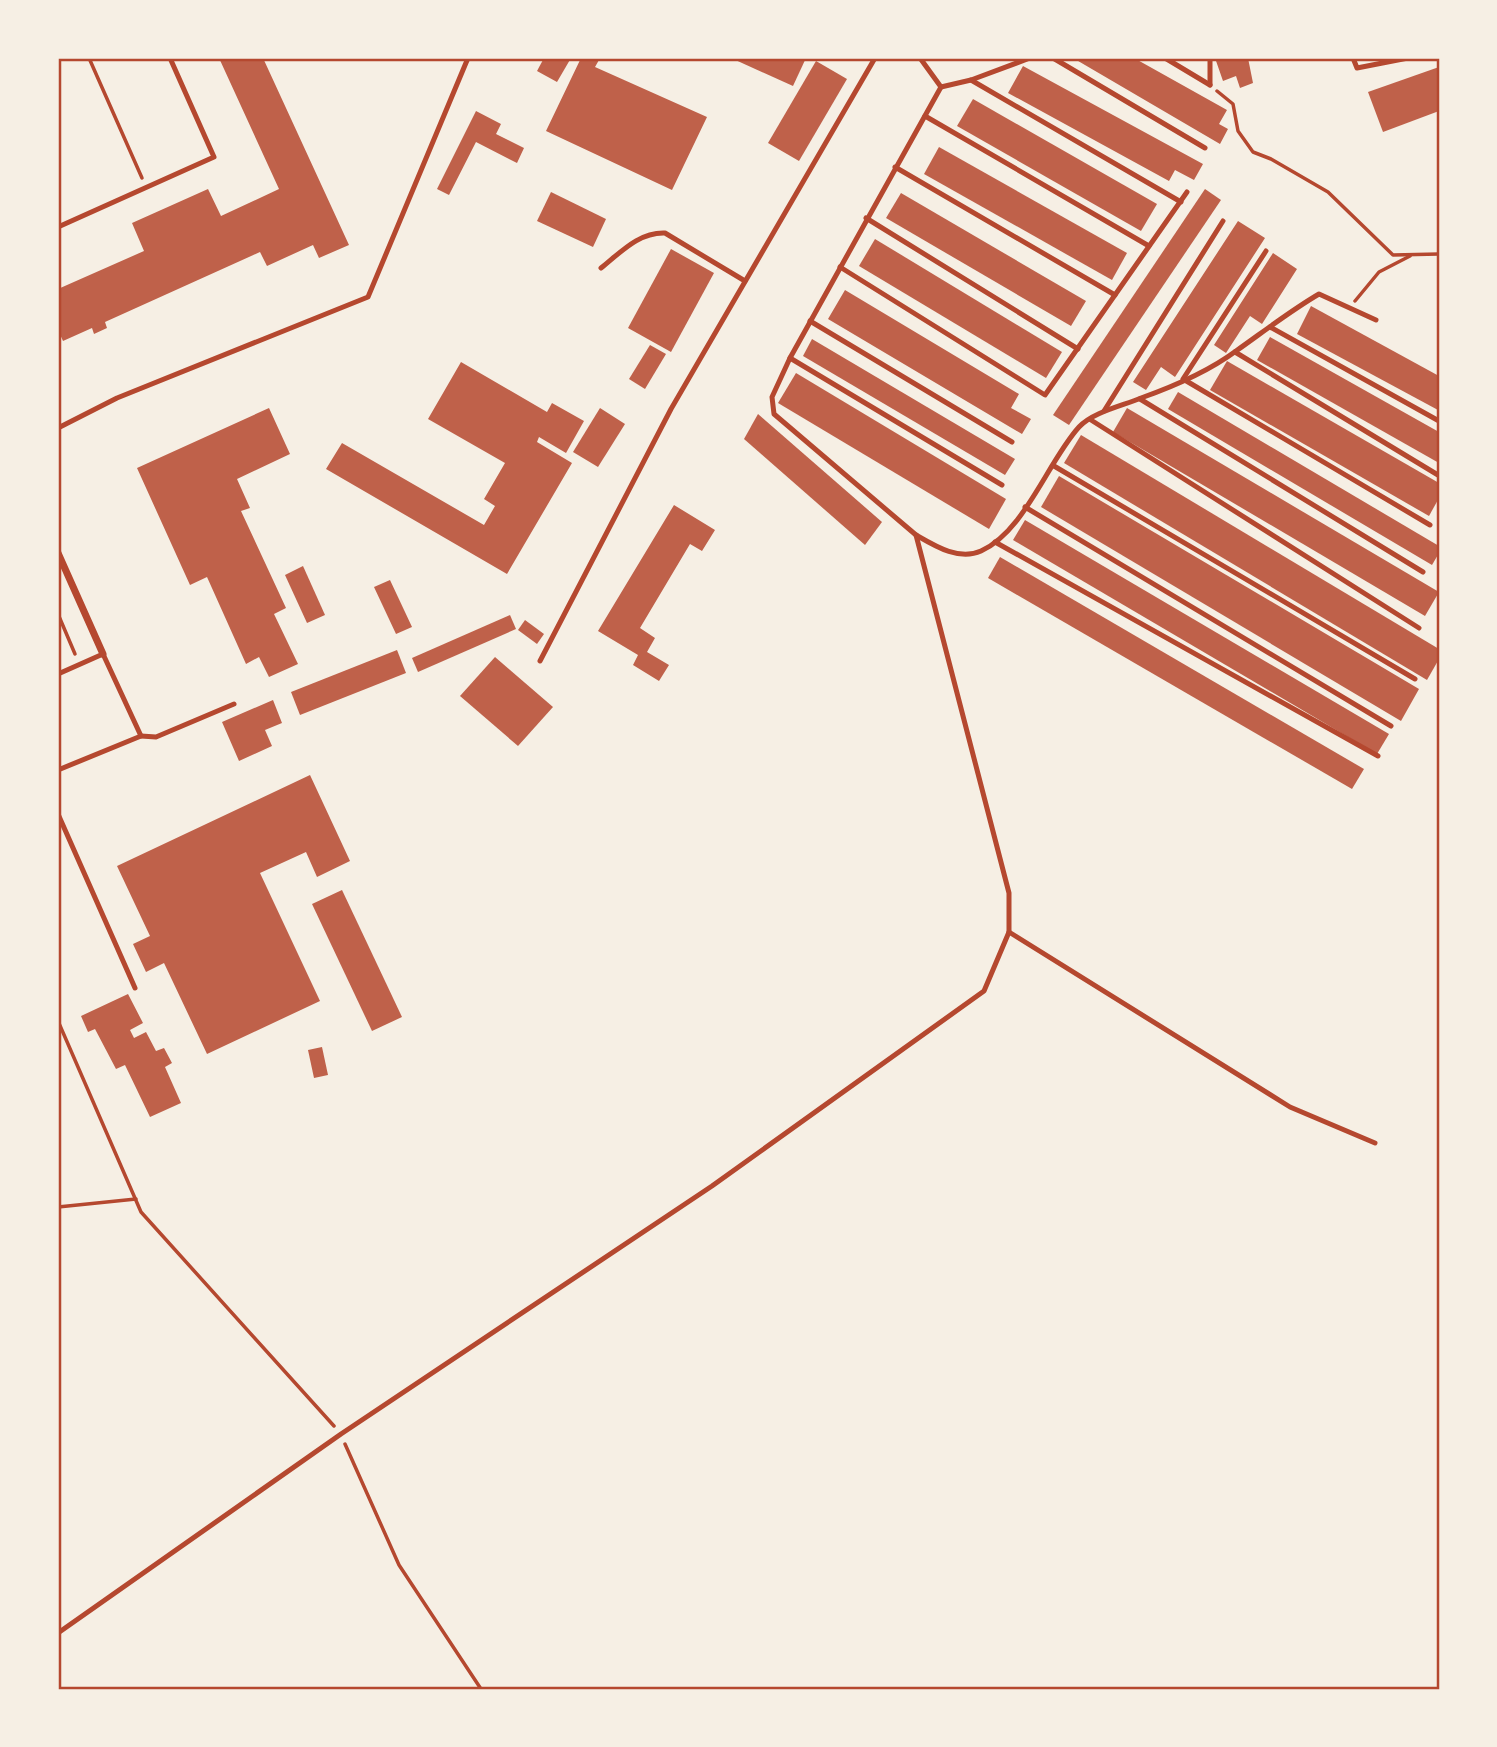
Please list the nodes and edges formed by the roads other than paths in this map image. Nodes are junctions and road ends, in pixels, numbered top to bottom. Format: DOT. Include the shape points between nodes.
graph roads {
  1 [pos="170,58"];
  2 [pos="468,58"];
  3 [pos="875,58"];
  4 [pos="920,58"];
  5 [pos="1030,58"];
  6 [pos="1053,58"];
  7 [pos="1165,58"];
  8 [pos="1210,58"];
  9 [pos="1353,58"];
  10 [pos="1408,58"];
  11 [pos="971,80"];
  12 [pos="941,87"];
  13 [pos="925,116"];
  14 [pos="1205,148"];
  15 [pos="895,167"];
  16 [pos="1187,192"];
  17 [pos="1181,202"];
  18 [pos="866,218"];
  19 [pos="1223,221"];
  20 [pos="58,227"];
  21 [pos="1149,246"];
  22 [pos="1265,251"];
  23 [pos="840,267"];
  24 [pos="601,268"];
  25 [pos="745,281"];
  26 [pos="1115,295"];
  27 [pos="1376,320"];
  28 [pos="810,321"];
  29 [pos="1270,327"];
  30 [pos="1078,349"];
  31 [pos="1235,352"];
  32 [pos="790,358"];
  33 [pos="1183,379"];
  34 [pos="1140,399"];
  35 [pos="1102,413"];
  36 [pos="1091,421"];
  37 [pos="1439,421"];
  38 [pos="58,428"];
  39 [pos="1012,442"];
  40 [pos="1054,466"];
  41 [pos="1438,475"];
  42 [pos="1002,485"];
  43 [pos="1026,507"];
  44 [pos="1430,525"];
  45 [pos="916,536"];
  46 [pos="995,542"];
  47 [pos="58,553"];
  48 [pos="1423,572"];
  49 [pos="1419,628"];
  50 [pos="103,654"];
  51 [pos="540,661"];
  52 [pos="58,674"];
  53 [pos="1415,679"];
  54 [pos="233,704"];
  55 [pos="1391,726"];
  56 [pos="141,736"];
  57 [pos="1378,756"];
  58 [pos="58,770"];
  59 [pos="58,814"];
  60 [pos="1009,932"];
  61 [pos="135,988"];
  62 [pos="1375,1143"];
  63 [pos="58,1633"];
  1 -- 20 [label="lane" via="214,157"];
  2 -- 38 [label="lane" via="368,297 117,398"];
  3 -- 25 [label="lane"];
  4 -- 12 [label="lane"];
  5 -- 11 [label="lane"];
  6 -- 14 [label="lane"];
  7 -- 8 [label="lane" via="1210,85"];
  9 -- 10 [label="lane" via="1357,68"];
  11 -- 12 [label="lane"];
  11 -- 17 [label="lane"];
  12 -- 13 [label="lane"];
  13 -- 15 [label="lane"];
  13 -- 21 [label="lane"];
  15 -- 18 [label="lane"];
  15 -- 26 [label="lane"];
  16 -- 17 [label="lane"];
  17 -- 21 [label="lane"];
  18 -- 23 [label="lane"];
  18 -- 30 [label="lane"];
  19 -- 35 [label="lane"];
  21 -- 26 [label="lane"];
  22 -- 33 [label="lane"];
  23 -- 28 [label="lane"];
  23 -- 30 [label="lane" via="1045,396"];
  24 -- 25 [label="lane" via="640,237 665,233"];
  25 -- 51 [label="lane" via="671,409"];
  26 -- 30 [label="lane"];
  27 -- 29 [label="lane" via="1319,294"];
  28 -- 32 [label="lane"];
  28 -- 39 [label="lane"];
  29 -- 31 [label="lane"];
  29 -- 37 [label="lane"];
  31 -- 33 [label="lane"];
  31 -- 41 [label="lane"];
  32 -- 42 [label="lane"];
  32 -- 45 [label="lane" via="772,397 774,414"];
  33 -- 34 [label="lane"];
  33 -- 44 [label="lane"];
  34 -- 35 [label="lane"];
  34 -- 48 [label="lane"];
  35 -- 36 [label="lane"];
  36 -- 40 [label="lane" via="1080,426"];
  36 -- 49 [label="lane"];
  40 -- 43 [label="lane"];
  40 -- 53 [label="lane"];
  43 -- 46 [label="lane"];
  43 -- 55 [label="lane"];
  45 -- 46 [label="lane" via="941,549 965,554"];
  45 -- 60 [label="lane" via="1009,893"];
  46 -- 57 [label="lane"];
  47 -- 50 [label="street"];
  50 -- 52 [label="lane"];
  50 -- 56 [label="lane"];
  54 -- 56 [label="lane" via="156,737"];
  56 -- 58 [label="lane"];
  59 -- 61 [label="lane"];
  60 -- 62 [label="lane" via="1290,1107"];
  60 -- 63 [label="lane" via="984,990 712,1186 341,1434"];
}
